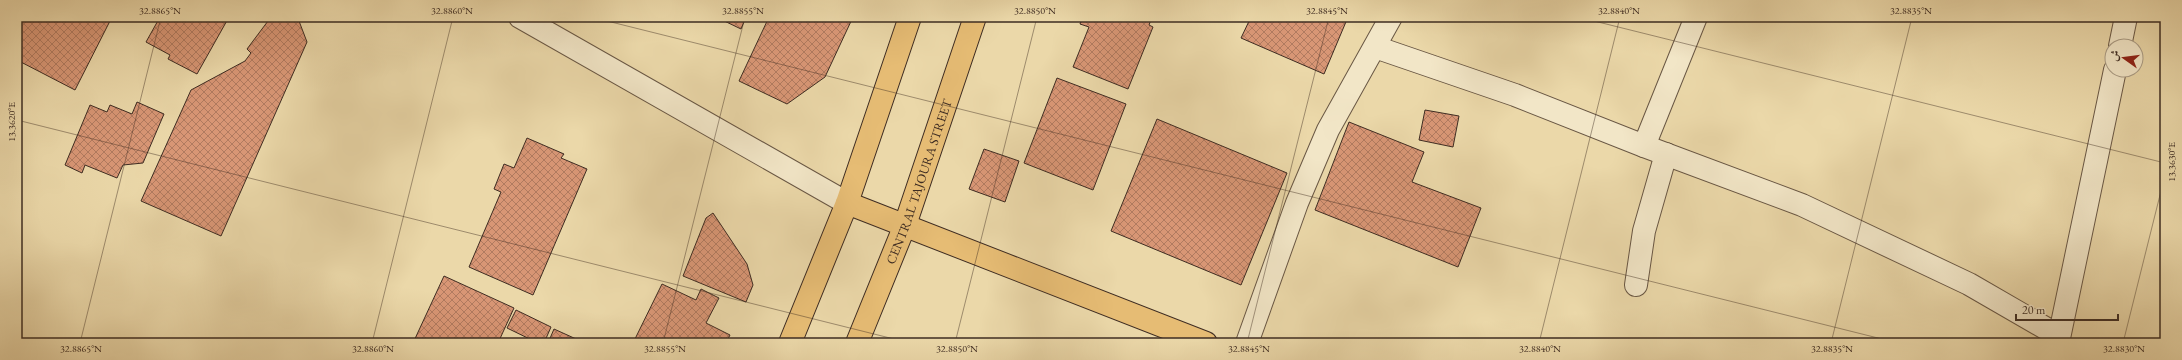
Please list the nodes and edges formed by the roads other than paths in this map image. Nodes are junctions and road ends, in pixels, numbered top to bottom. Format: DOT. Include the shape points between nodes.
graph roads {
  1 [pos="520,17"];
  2 [pos="910,17"];
  3 [pos="975,17"];
  4 [pos="1391,17"];
  5 [pos="1696,17"];
  6 [pos="2126,17"];
  7 [pos="2122,38"];
  8 [pos="1375,47"];
  9 [pos="2113,78"];
  10 [pos="1644,146"];
  11 [pos="1666,154"];
  12 [pos="847,203"];
  13 [pos="905,225"];
  14 [pos="1636,285"];
  15 [pos="2059,339"];
  16 [pos="790,343"];
  17 [pos="857,343"];
  18 [pos="1206,343"];
  19 [pos="1247,343"];
  1 -- 12 [label="street"];
  2 -- 12 [label="main road"];
  3 -- 13 [label="main road, CENTRAL TAJOURA STREET"];
  4 -- 8 [label="street"];
  5 -- 10 [label="street"];
  6 -- 7 [label="street"];
  8 -- 10 [label="street" via="1515,95"];
  8 -- 19 [label="street" via="1328,130 1284,238"];
  9 -- 15 [label="street"];
  10 -- 11 [label="street"];
  11 -- 14 [label="street" via="1644,231"];
  11 -- 15 [label="street" via="1809,208 1969,284"];
  12 -- 13 [label="main road"];
  12 -- 16 [label="main road"];
  13 -- 17 [label="main road, CENTRAL TAJOURA STREET"];
  13 -- 18 [label="main road"];
}
